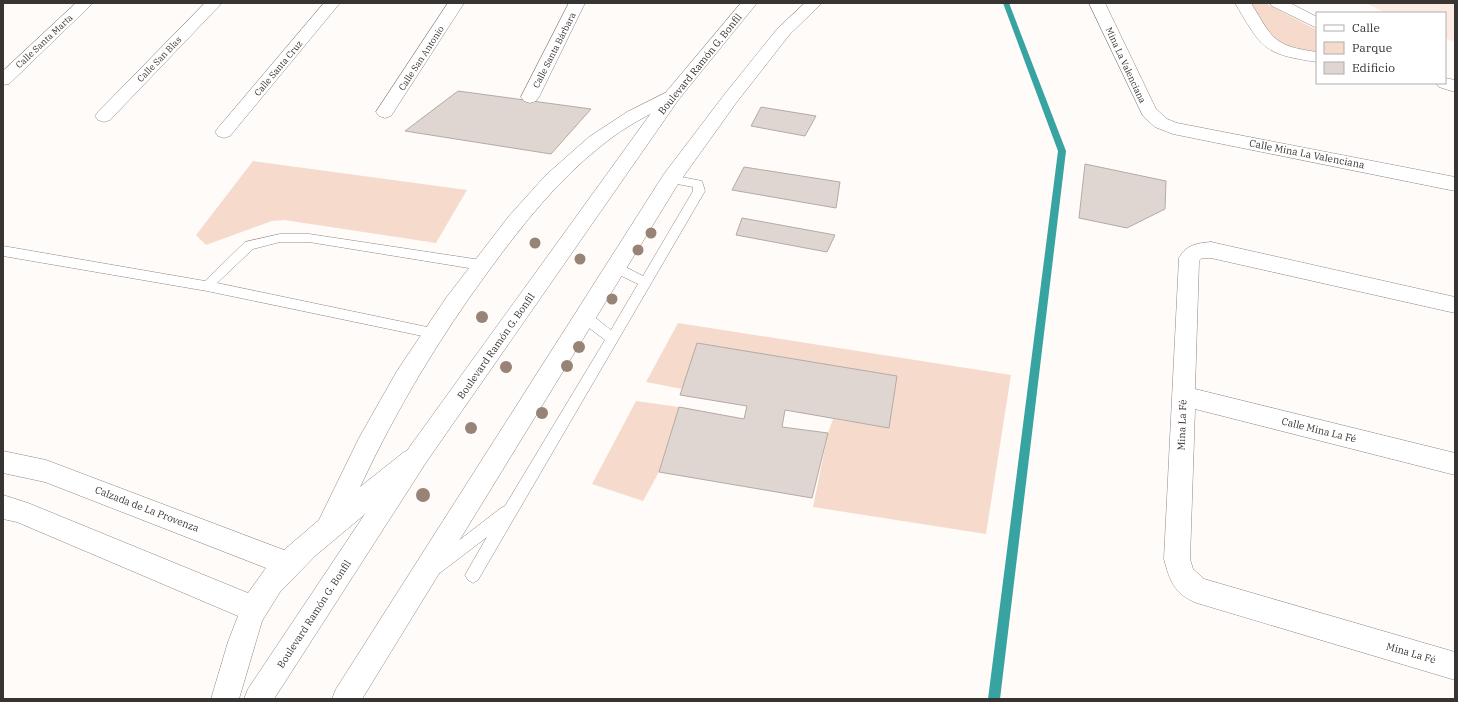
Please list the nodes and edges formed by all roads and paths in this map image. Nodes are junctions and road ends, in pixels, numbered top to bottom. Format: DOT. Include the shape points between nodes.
graph roads {
  1 [pos="85,3"];
  2 [pos="214,3"];
  3 [pos="332,3"];
  4 [pos="456,3"];
  5 [pos="577,3"];
  6 [pos="749,3"];
  7 [pos="814,3"];
  8 [pos="1097,3"];
  9 [pos="1243,3"];
  10 [pos="1278,3"];
  11 [pos="1316,22"];
  12 [pos="1316,57"];
  13 [pos="3,80"];
  14 [pos="673,95"];
  15 [pos="530,97"];
  16 [pos="385,112"];
  17 [pos="104,116"];
  18 [pos="1160,123"];
  19 [pos="224,132"];
  20 [pos="671,179"];
  21 [pos="1455,184"];
  22 [pos="3,251"];
  23 [pos="481,265"];
  24 [pos="615,268"];
  25 [pos="645,282"];
  26 [pos="207,286"];
  27 [pos="1455,305"];
  28 [pos="584,317"];
  29 [pos="432,333"];
  30 [pos="612,338"];
  31 [pos="1183,396"];
  32 [pos="419,453"];
  33 [pos="3,462"];
  34 [pos="1455,464"];
  35 [pos="3,507"];
  36 [pos="512,509"];
  37 [pos="328,528"];
  38 [pos="288,564"];
  39 [pos="473,575"];
  40 [pos="422,578"];
  41 [pos="254,609"];
  42 [pos="1455,666"];
  43 [pos="225,699"];
  44 [pos="258,699"];
  45 [pos="346,699"];
  1 -- 13 [label="street, Calle Santa Marta"];
  2 -- 17 [label="street, Calle San Blas"];
  3 -- 19 [label="street, Calle Santa Cruz"];
  4 -- 16 [label="street, Calle San Antonio"];
  5 -- 15 [label="street, Calle Santa Bárbara"];
  6 -- 14 [label="street, Boulevard Ramón G. Bonfil"];
  7 -- 20 [label="street" via="784,31"];
  8 -- 18 [label="street, Mina La Valenciana" via="1149,112"];
  9 -- 12 [label="street" via="1265,38 1275,47"];
  10 -- 11 [label="street"];
  14 -- 23 [label="street" via="631,117 595,141 557,174 527,206"];
  14 -- 32 [label="street, Boulevard Ramón G. Bonfil"];
  18 -- 21 [label="street, Calle Mina La Valenciana" via="1173,128"];
  20 -- 24 [label="street"];
  20 -- 25 [label="lane" via="698,184 699,191"];
  22 -- 26 [label="lane"];
  23 -- 26 [label="lane" via="309,238 280,238 249,245"];
  23 -- 29 [label="street"];
  24 -- 25 [label="lane"];
  24 -- 28 [label="street"];
  25 -- 30 [label="lane"];
  26 -- 29 [label="lane"];
  27 -- 31 [label="street, Mina La Fé" via="1211,250 1197,251 1189,258"];
  28 -- 30 [label="lane"];
  28 -- 40 [label="street"];
  29 -- 37 [label="street" via="390,403"];
  30 -- 36 [label="lane"];
  31 -- 34 [label="street, Calle Mina La Fé"];
  31 -- 42 [label="street, Mina La Fé" via="1177,559 1182,577 1197,590"];
  32 -- 37 [label="street"];
  32 -- 44 [label="street, Boulevard Ramón G. Bonfil"];
  33 -- 38 [label="street, Calzada de La Provenza" via="46,471"];
  35 -- 41 [label="street" via="19,511"];
  36 -- 39 [label="lane"];
  36 -- 40 [label="lane"];
  37 -- 38 [label="street"];
  38 -- 41 [label="street"];
  40 -- 45 [label="street"];
  41 -- 43 [label="street"];
}
